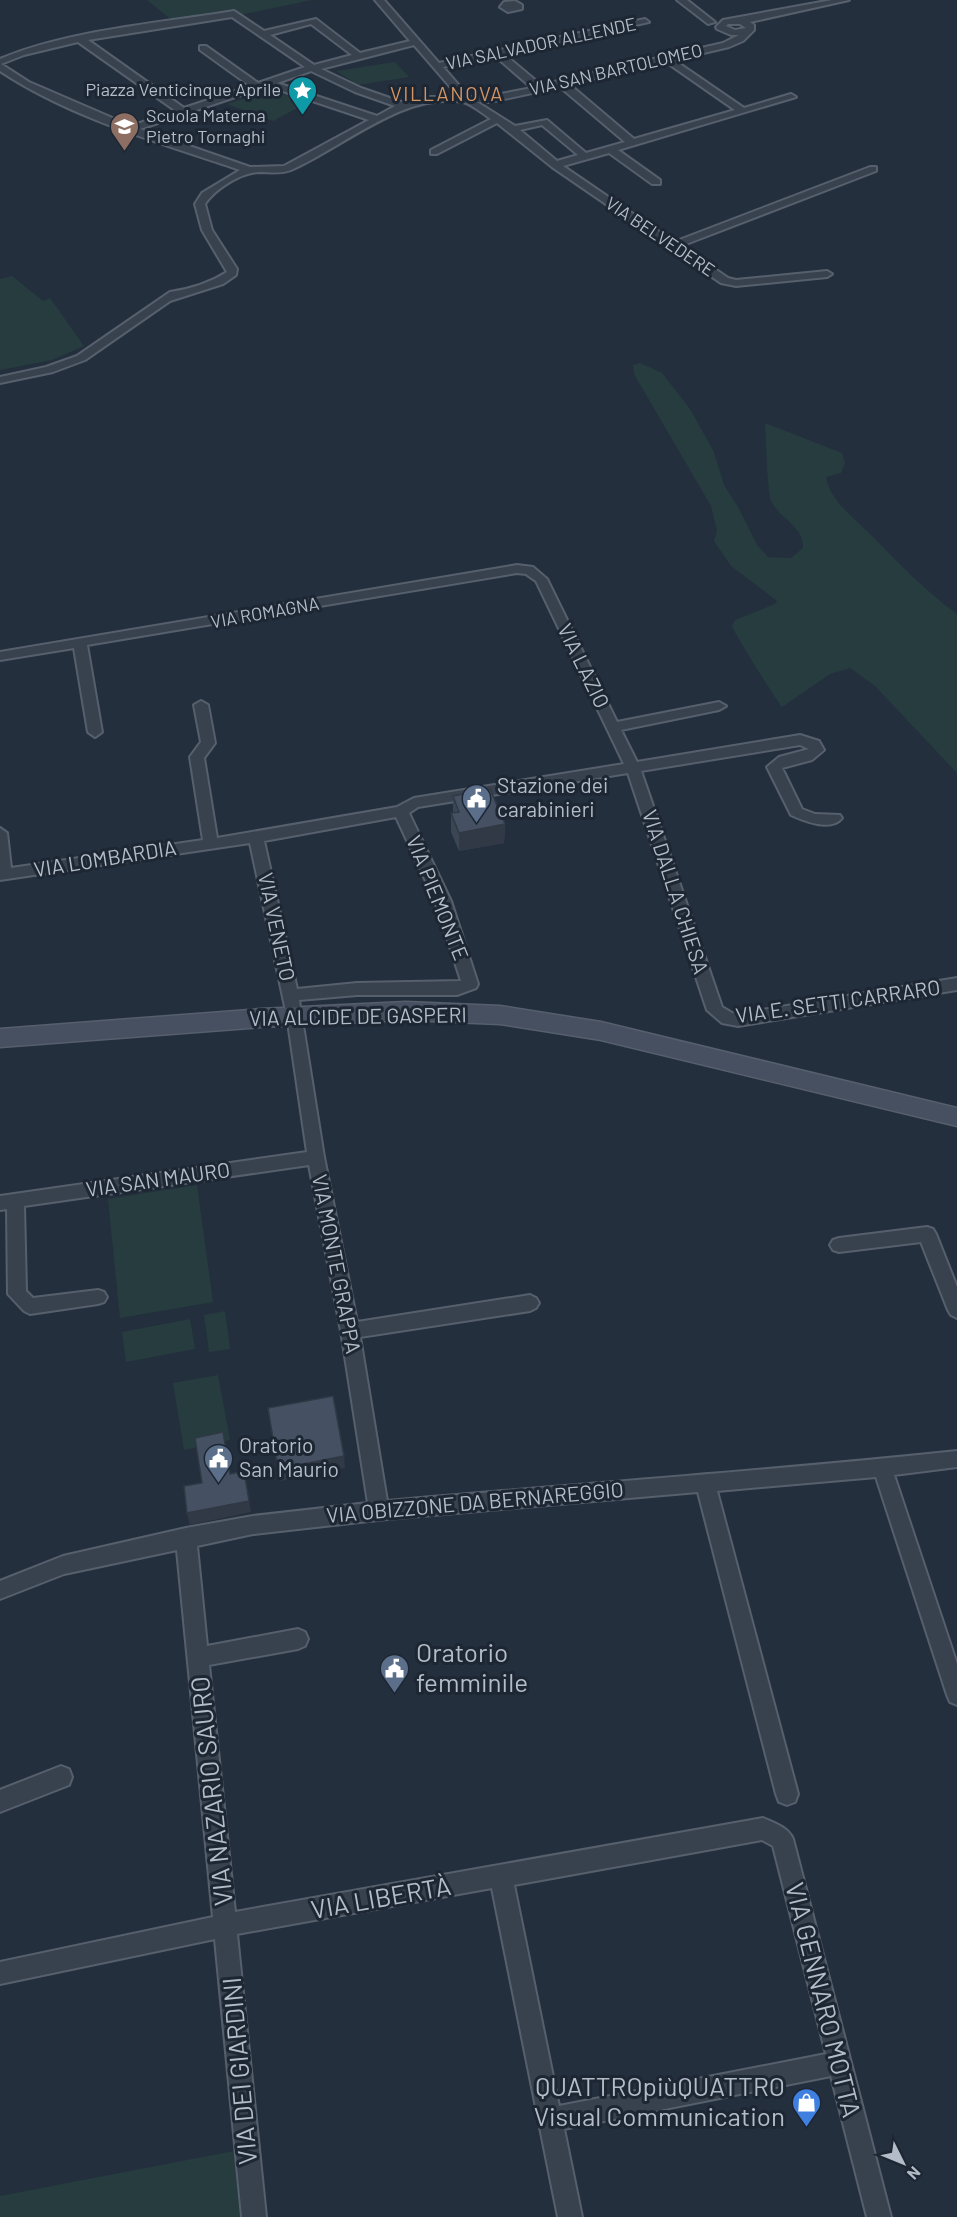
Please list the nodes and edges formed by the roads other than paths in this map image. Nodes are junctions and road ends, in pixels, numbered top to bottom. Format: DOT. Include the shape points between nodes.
graph roads {
  1 [pos="379,0"];
  2 [pos="681,0"];
  3 [pos="845,0"];
  4 [pos="786,13"];
  5 [pos="739,21"];
  6 [pos="645,22"];
  7 [pos="722,27"];
  8 [pos="749,30"];
  9 [pos="265,33"];
  10 [pos="80,39"];
  11 [pos="416,42"];
  12 [pos="203,48"];
  13 [pos="713,48"];
  14 [pos="496,53"];
  15 [pos="358,56"];
  16 [pos="666,58"];
  17 [pos="0,62"];
  18 [pos="437,66"];
  19 [pos="0,67"];
  20 [pos="312,68"];
  21 [pos="560,82"];
  22 [pos="271,84"];
  23 [pos="259,88"];
  24 [pos="538,88"];
  25 [pos="791,97"];
  26 [pos="466,99"];
  27 [pos="403,106"];
  28 [pos="182,111"];
  29 [pos="743,111"];
  30 [pos="375,119"];
  31 [pos="496,120"];
  32 [pos="513,129"];
  33 [pos="129,130"];
  34 [pos="630,141"];
  35 [pos="610,149"];
  36 [pos="434,152"];
  37 [pos="583,155"];
  38 [pos="555,165"];
  39 [pos="873,169"];
  40 [pos="249,170"];
  41 [pos="656,182"];
  42 [pos="672,246"];
  43 [pos="827,273"];
  44 [pos="0,380"];
  45 [pos="529,570"];
  46 [pos="80,644"];
  47 [pos="0,656"];
  48 [pos="201,705"];
  49 [pos="719,706"];
  50 [pos="613,727"];
  51 [pos="95,732"];
  52 [pos="633,767"];
  53 [pos="401,811"];
  54 [pos="835,818"];
  55 [pos="0,833"];
  56 [pos="256,837"];
  57 [pos="211,843"];
  58 [pos="2,875"];
  59 [pos="957,984"];
  60 [pos="293,1006"];
  61 [pos="720,1015"];
  62 [pos="0,1038"];
  63 [pos="957,1117"];
  64 [pos="316,1157"];
  65 [pos="8,1202"];
  66 [pos="839,1245"];
  67 [pos="98,1297"];
  68 [pos="530,1304"];
  69 [pos="957,1310"];
  70 [pos="350,1331"];
  71 [pos="957,1459"];
  72 [pos="882,1466"];
  73 [pos="705,1483"];
  74 [pos="379,1511"];
  75 [pos="186,1538"];
  76 [pos="0,1590"];
  77 [pos="298,1638"];
  78 [pos="199,1657"];
  79 [pos="957,1695"];
  80 [pos="61,1777"];
  81 [pos="787,1794"];
  82 [pos="0,1801"];
  83 [pos="763,1829"];
  84 [pos="501,1877"];
  85 [pos="226,1925"];
  86 [pos="0,1973"];
  87 [pos="840,2063"];
  88 [pos="552,2119"];
  89 [pos="254,2217"];
  90 [pos="570,2217"];
  91 [pos="879,2217"];
  1 -- 11 [label="street, VIA BELVEDERE"];
  2 -- 7 [label="street"];
  3 -- 4 [label="street"];
  4 -- 5 [label="street, VIA SAN BARTOLOMEO"];
  4 -- 8 [label="street, VIA SAN BARTOLOMEO"];
  5 -- 7 [label="street, VIA SAN BARTOLOMEO"];
  5 -- 8 [label="street" via="748,24"];
  6 -- 14 [label="street, VIA SALVADOR ALLENDE"];
  7 -- 8 [label="street, VIA SAN BARTOLOMEO" via="734,33"];
  7 -- 13 [label="street, VIA SAN BARTOLOMEO" via="727,40"];
  8 -- 13 [label="street, VIA SAN BARTOLOMEO" via="737,42"];
  9 -- 10 [label="street" via="234,14"];
  9 -- 15 [label="street" via="313,21"];
  9 -- 20 [label="street"];
  10 -- 17 [label="street"];
  10 -- 28 [label="street"];
  11 -- 15 [label="street"];
  11 -- 18 [label="street, VIA BELVEDERE"];
  12 -- 23 [label="street"];
  13 -- 16 [label="street, VIA SAN BARTOLOMEO"];
  14 -- 18 [label="street, VIA SALVADOR ALLENDE"];
  14 -- 24 [label="street"];
  15 -- 20 [label="street"];
  16 -- 21 [label="street, VIA SAN BARTOLOMEO"];
  16 -- 29 [label="street"];
  18 -- 26 [label="street, VIA BELVEDERE"];
  19 -- 33 [label="street" via="26,84"];
  20 -- 22 [label="street"];
  20 -- 27 [label="street"];
  21 -- 24 [label="street, VIA SAN BARTOLOMEO"];
  21 -- 34 [label="street"];
  22 -- 23 [label="street"];
  22 -- 30 [label="street"];
  23 -- 28 [label="street"];
  24 -- 26 [label="street, VIA SAN BARTOLOMEO" via="490,99"];
  25 -- 29 [label="street"];
  26 -- 27 [label="street, VIA SAN BARTOLOMEO"];
  26 -- 31 [label="street, VIA BELVEDERE"];
  27 -- 30 [label="street, VIA SAN BARTOLOMEO"];
  28 -- 33 [label="street"];
  29 -- 35 [label="street"];
  30 -- 40 [label="street, VIA SAN BARTOLOMEO" via="286,169"];
  31 -- 32 [label="street, VIA BELVEDERE"];
  31 -- 36 [label="street"];
  32 -- 37 [label="street" via="544,122"];
  32 -- 38 [label="street, VIA BELVEDERE"];
  33 -- 40 [label="street"];
  35 -- 38 [label="street"];
  35 -- 41 [label="street"];
  38 -- 42 [label="street, VIA BELVEDERE"];
  39 -- 42 [label="street"];
  40 -- 44 [label="street" via="200,202 201,212 232,269 227,278 164,300 81,358 49,370"];
  42 -- 43 [label="street, VIA BELVEDERE" via="724,281"];
  45 -- 46 [label="street, VIA ROMAGNA" via="496,572"];
  45 -- 50 [label="street, VIA LAZIO" via="541,579"];
  46 -- 47 [label="street, VIA ROMAGNA"];
  46 -- 51 [label="street"];
  48 -- 57 [label="street" via="208,743 197,757"];
  49 -- 50 [label="street"];
  50 -- 52 [label="street, VIA LAZIO"];
  52 -- 53 [label="street, VIA LOMBARDIA" via="414,803"];
  52 -- 54 [label="street, VIA LOMBARDIA" via="808,740 817,750 813,755 778,762 774,767 776,775 796,812 814,819"];
  52 -- 61 [label="street, VIA DALLA CHIESA" via="710,1000"];
  53 -- 56 [label="street, VIA LOMBARDIA"];
  53 -- 60 [label="street, VIA PIEMONTE" via="443,901 470,984 457,989 357,989"];
  55 -- 58 [label="street"];
  56 -- 57 [label="street, VIA LOMBARDIA"];
  56 -- 60 [label="street, VIA VENETO"];
  57 -- 58 [label="street, VIA LOMBARDIA"];
  59 -- 61 [label="street, VIA E. SETTI CARRARO" via="738,1020"];
  60 -- 62 [label="main road, VIA ALCIDE DE GASPERI"];
  60 -- 63 [label="main road, VIA ALCIDE DE GASPERI" via="500,1015 551,1022"];
  60 -- 64 [label="street, VIA MONTE GRAPPA"];
  64 -- 65 [label="street, VIA SAN MAURO"];
  64 -- 70 [label="street, VIA MONTE GRAPPA"];
  65 -- 67 [label="street" via="21,1300 30,1306"];
  66 -- 69 [label="street" via="927,1234"];
  68 -- 70 [label="street"];
  70 -- 74 [label="street, VIA MONTE GRAPPA"];
  71 -- 72 [label="street, VIA OBIZZONE DA BERNAREGGIO"];
  72 -- 73 [label="street, VIA OBIZZONE DA BERNAREGGIO"];
  72 -- 79 [label="street"];
  73 -- 74 [label="street, VIA OBIZZONE DA BERNAREGGIO"];
  73 -- 81 [label="street"];
  74 -- 75 [label="street, VIA OBIZZONE DA BERNAREGGIO" via="253,1525"];
  75 -- 76 [label="street, VIA OBIZZONE DA BERNAREGGIO" via="63,1565"];
  75 -- 78 [label="street, VIA NAZARIO SAURO"];
  77 -- 78 [label="street, VIA NAZARIO SAURO"];
  78 -- 85 [label="street, VIA NAZARIO SAURO"];
  80 -- 82 [label="street"];
  83 -- 84 [label="street, VIA LIBERTÀ"];
  83 -- 87 [label="street, VIA GENNARO MOTTA" via="782,1839"];
  84 -- 85 [label="street, VIA LIBERTÀ"];
  84 -- 88 [label="street"];
  85 -- 86 [label="street, VIA LIBERTÀ"];
  85 -- 89 [label="street, VIA DEI GIARDINI"];
  87 -- 88 [label="street"];
  87 -- 91 [label="street, VIA GENNARO MOTTA"];
  88 -- 90 [label="street"];
}
